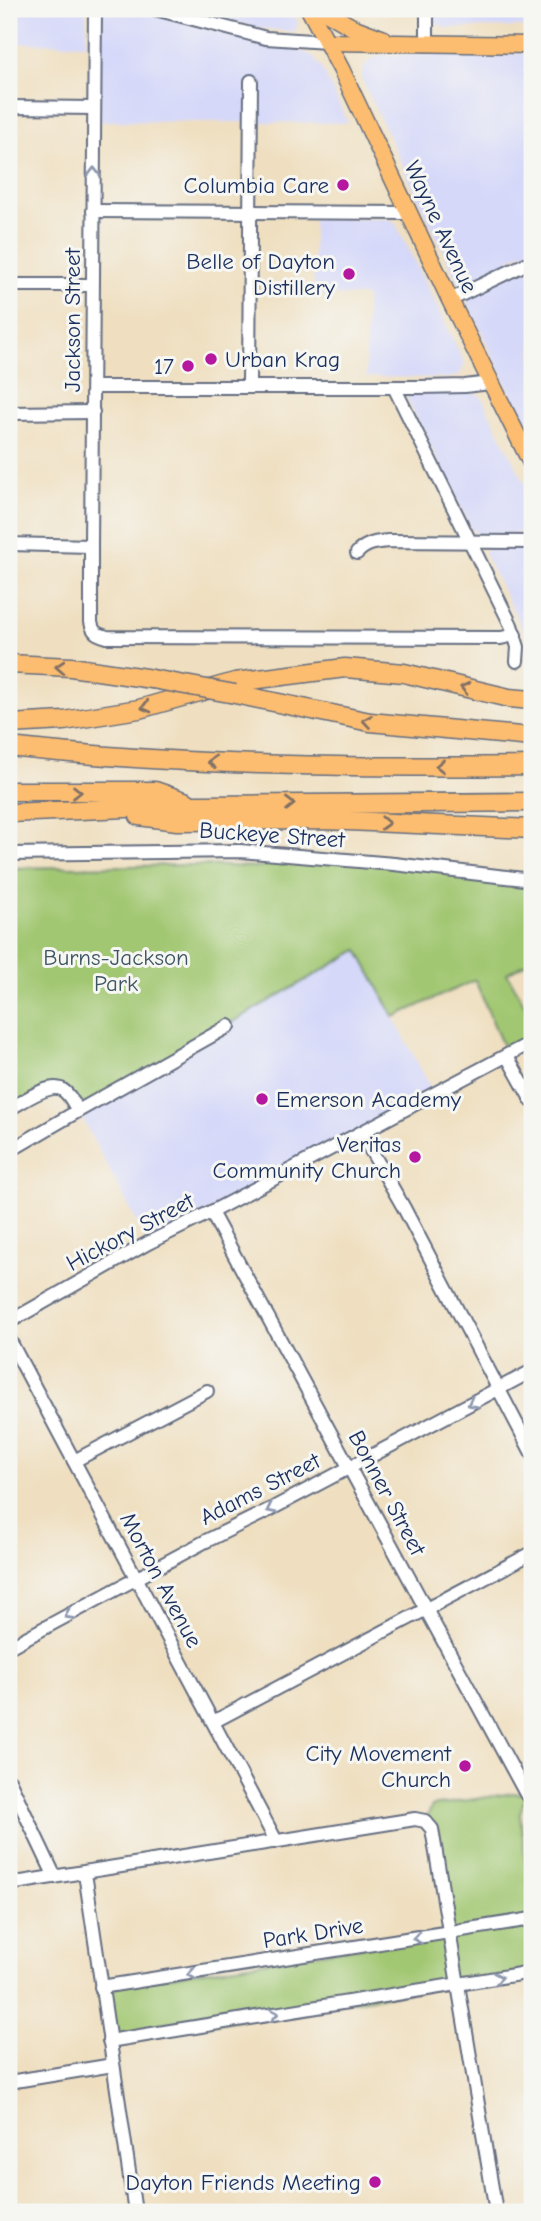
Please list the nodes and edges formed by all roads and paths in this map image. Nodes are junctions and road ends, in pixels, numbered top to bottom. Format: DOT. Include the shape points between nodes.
graph roads {
  1 [pos="95,9"];
  2 [pos="155,9"];
  3 [pos="309,9"];
  4 [pos="321,9"];
  5 [pos="427,9"];
  6 [pos="327,42"];
  7 [pos="396,44"];
  8 [pos="427,45"];
  9 [pos="532,45"];
  10 [pos="251,81"];
  11 [pos="9,107"];
  12 [pos="94,108"];
  13 [pos="93,211"];
  14 [pos="251,213"];
  15 [pos="409,213"];
  16 [pos="532,261"];
  17 [pos="9,285"];
  18 [pos="92,285"];
  19 [pos="450,300"];
  20 [pos="490,383"];
  21 [pos="249,386"];
  22 [pos="93,387"];
  23 [pos="394,387"];
  24 [pos="93,412"];
  25 [pos="9,413"];
  26 [pos="532,465"];
  27 [pos="471,542"];
  28 [pos="532,542"];
  29 [pos="9,544"];
  30 [pos="91,546"];
  31 [pos="357,553"];
  32 [pos="515,635"];
  33 [pos="517,660"];
  34 [pos="9,664"];
  35 [pos="532,700"];
  36 [pos="9,724"];
  37 [pos="532,737"];
  38 [pos="9,747"];
  39 [pos="532,766"];
  40 [pos="9,792"];
  41 [pos="532,802"];
  42 [pos="197,805"];
  43 [pos="97,811"];
  44 [pos="9,813"];
  45 [pos="532,829"];
  46 [pos="9,853"];
  47 [pos="532,880"];
  48 [pos="229,1026"];
  49 [pos="532,1042"];
  50 [pos="507,1055"];
  51 [pos="532,1101"];
  52 [pos="9,1110"];
  53 [pos="78,1111"];
  54 [pos="361,1133"];
  55 [pos="9,1151"];
  56 [pos="211,1212"];
  57 [pos="9,1322"];
  58 [pos="9,1339"];
  59 [pos="532,1371"];
  60 [pos="498,1389"];
  61 [pos="207,1391"];
  62 [pos="532,1453"];
  63 [pos="74,1461"];
  64 [pos="349,1467"];
  65 [pos="532,1553"];
  66 [pos="136,1577"];
  67 [pos="426,1610"];
  68 [pos="9,1647"];
  69 [pos="213,1722"];
  70 [pos="9,1780"];
  71 [pos="529,1796"];
  72 [pos="274,1842"];
  73 [pos="85,1873"];
  74 [pos="55,1877"];
  75 [pos="9,1884"];
  76 [pos="532,1919"];
  77 [pos="450,1933"];
  78 [pos="532,1972"];
  79 [pos="458,1984"];
  80 [pos="101,1987"];
  81 [pos="109,2040"];
  82 [pos="113,2065"];
  83 [pos="9,2082"];
  84 [pos="135,2212"];
  85 [pos="496,2212"];
  1 -- 12 [label="street, Jackson Street"];
  2 -- 6 [label="street" via="266,38"];
  3 -- 6 [label="main road, Wayne Avenue"];
  4 -- 7 [label="main road"];
  5 -- 8 [label="street"];
  6 -- 7 [label="main road"];
  6 -- 15 [label="main road, Wayne Avenue"];
  7 -- 8 [label="main road"];
  8 -- 9 [label="main road"];
  10 -- 14 [label="street"];
  11 -- 12 [label="street"];
  13 -- 12 [label="street, Jackson Street, one-way"];
  13 -- 14 [label="street"];
  13 -- 18 [label="street, Jackson Street"];
  14 -- 15 [label="street"];
  14 -- 21 [label="street"];
  15 -- 19 [label="main road, Wayne Avenue"];
  16 -- 19 [label="street"];
  17 -- 18 [label="street"];
  18 -- 22 [label="street, Jackson Street"];
  19 -- 20 [label="main road, Wayne Avenue"];
  20 -- 23 [label="street"];
  20 -- 26 [label="main road, Wayne Avenue"];
  21 -- 22 [label="street"];
  21 -- 23 [label="street"];
  22 -- 24 [label="street, Jackson Street"];
  23 -- 27 [label="street"];
  24 -- 25 [label="street"];
  24 -- 30 [label="street, Jackson Street"];
  27 -- 28 [label="street"];
  27 -- 31 [label="street" via="389,541 362,547"];
  27 -- 32 [label="street"];
  29 -- 30 [label="street"];
  30 -- 32 [label="street, Jackson Street" via="91,622 97,635"];
  32 -- 33 [label="street"];
  37 -- 34 [label="highway, one-way, bridge" via="370,722 152,679"];
  35 -- 36 [label="highway, one-way" via="404,673 345,668 235,682 139,709"];
  39 -- 38 [label="highway, one-way" via="210,762"];
  40 -- 42 [label="highway, one-way" via="155,791"];
  42 -- 41 [label="highway, one-way"];
  42 -- 43 [label="highway"];
  43 -- 44 [label="highway"];
  43 -- 45 [label="highway, one-way" via="177,821 325,820"];
  46 -- 47 [label="street, Buckeye Street" via="240,851"];
  48 -- 53 [label="street"];
  49 -- 50 [label="street, Hickory Street"];
  50 -- 51 [label="street"];
  50 -- 54 [label="street, Hickory Street"];
  52 -- 53 [label="street" via="48,1088 59,1088"];
  53 -- 55 [label="street"];
  54 -- 56 [label="street, Hickory Street"];
  54 -- 60 [label="street"];
  56 -- 57 [label="street, Hickory Street"];
  56 -- 64 [label="street, Bonner Street"];
  58 -- 63 [label="street, Morton Avenue"];
  59 -- 60 [label="street, Adams Street"];
  60 -- 62 [label="street"];
  60 -- 64 [label="street, Adams Street, one-way"];
  61 -- 63 [label="street"];
  63 -- 66 [label="street, Morton Avenue"];
  64 -- 66 [label="street, Adams Street, one-way"];
  64 -- 67 [label="street, Bonner Street"];
  65 -- 67 [label="street"];
  66 -- 68 [label="street, Adams Street, one-way"];
  66 -- 69 [label="street, Morton Avenue"];
  67 -- 69 [label="street"];
  67 -- 71 [label="street, Bonner Street"];
  69 -- 72 [label="street, Morton Avenue"];
  70 -- 74 [label="street"];
  72 -- 73 [label="street"];
  72 -- 77 [label="street" via="425,1821 432,1829"];
  73 -- 74 [label="street"];
  73 -- 80 [label="street"];
  74 -- 75 [label="street"];
  76 -- 77 [label="street, Park Drive"];
  77 -- 79 [label="street"];
  77 -- 80 [label="street, Park Drive, one-way"];
  79 -- 78 [label="street, one-way"];
  81 -- 79 [label="street, one-way"];
  79 -- 85 [label="street"];
  80 -- 81 [label="street"];
  81 -- 82 [label="street"];
  82 -- 83 [label="street"];
  82 -- 84 [label="street"];
}
